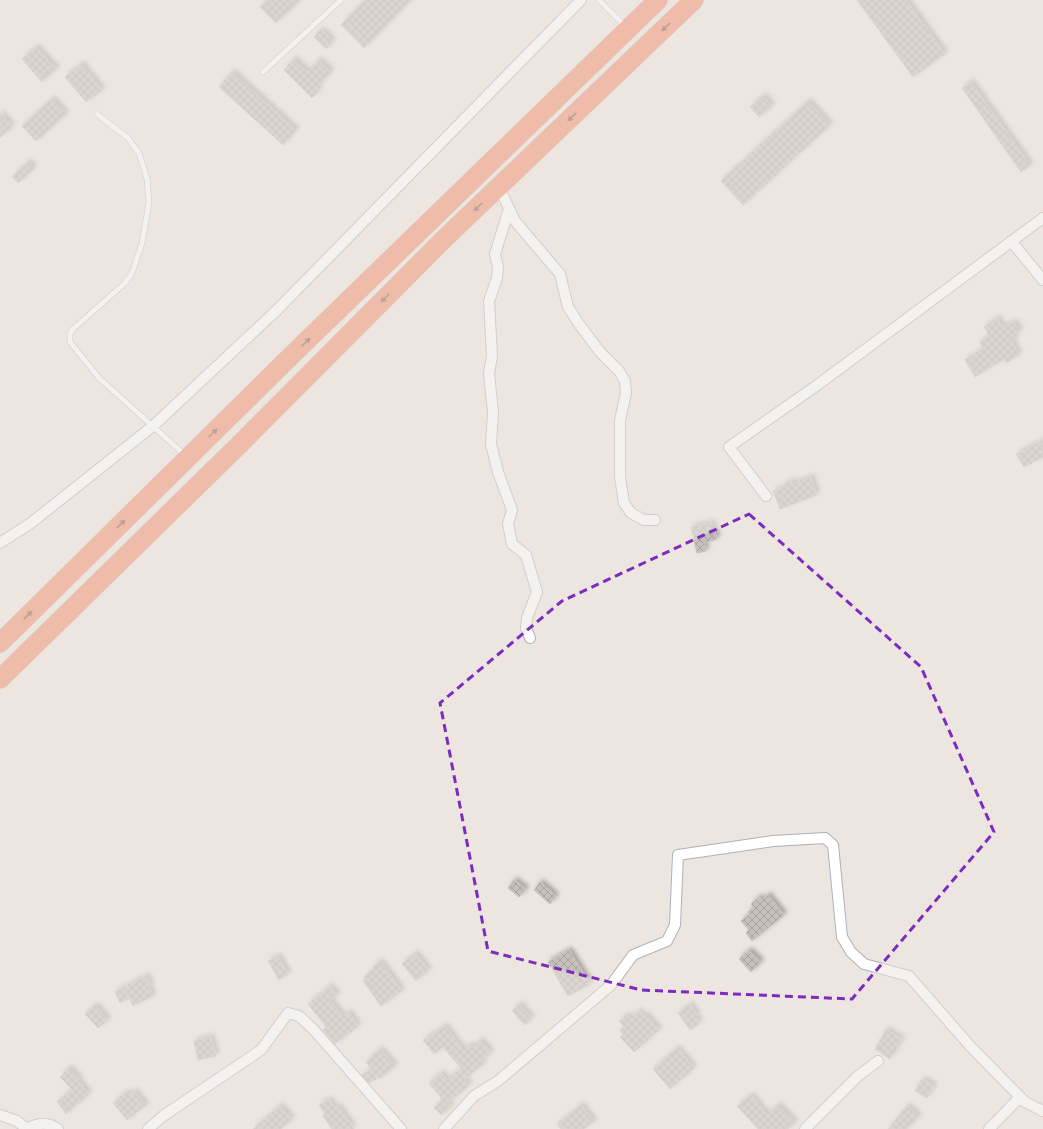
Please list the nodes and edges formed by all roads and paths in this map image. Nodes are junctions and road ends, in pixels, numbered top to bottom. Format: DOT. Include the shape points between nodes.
graph roads {
  1 [pos="341,0"];
  2 [pos="580,0"];
  3 [pos="599,0"];
  4 [pos="658,0"];
  5 [pos="694,0"];
  6 [pos="628,29"];
  7 [pos="262,72"];
  8 [pos="97,114"];
  9 [pos="499,187"];
  10 [pos="509,210"];
  11 [pos="1043,218"];
  12 [pos="1011,241"];
  13 [pos="1043,280"];
  14 [pos="153,426"];
  15 [pos="188,457"];
  16 [pos="766,496"];
  17 [pos="655,520"];
  18 [pos="0,543"];
  19 [pos="530,638"];
  20 [pos="0,642"];
  21 [pos="0,679"];
  22 [pos="878,1061"];
  23 [pos="1020,1097"];
  24 [pos="1043,1111"];
  25 [pos="0,1115"];
  26 [pos="26,1129"];
  27 [pos="58,1129"];
  28 [pos="148,1129"];
  29 [pos="401,1129"];
  30 [pos="444,1129"];
  31 [pos="805,1129"];
  32 [pos="989,1129"];
  1 -- 7 [label="lane"];
  2 -- 14 [label="street" via="277,310"];
  3 -- 6 [label="lane"];
  4 -- 6 [label="highway"];
  5 -- 9 [label="highway, one-way"];
  15 -- 6 [label="highway, one-way"];
  8 -- 14 [label="lane" via="128,138 139,153 148,179 149,202 142,243 132,273 125,283 72,329 70,342 100,378"];
  9 -- 10 [label="street"];
  9 -- 21 [label="highway, one-way"];
  10 -- 17 [label="street" via="515,221 560,274 568,307 600,352 625,381 626,393 620,426 620,477 624,503 631,513 644,520"];
  10 -- 19 [label="street" via="496,254 498,278 490,301 492,356 489,373 493,413 491,444 512,510 508,524 512,544 526,555 537,592 527,618 526,628"];
  11 -- 12 [label="street"];
  12 -- 13 [label="street"];
  12 -- 16 [label="street" via="816,386 729,447"];
  14 -- 15 [label="lane"];
  14 -- 18 [label="street" via="31,523"];
  20 -- 15 [label="highway, one-way"];
  22 -- 31 [label="street" via="858,1076"];
  23 -- 24 [label="street"];
  23 -- 30 [label="street" via="970,1046 909,976 864,964 851,952 842,937 833,845 825,838 818,838 773,841 678,855 675,925 667,941 633,955 611,985 498,1080 474,1096"];
  23 -- 32 [label="street"];
  25 -- 26 [label="street" via="16,1121"];
  26 -- 27 [label="street" via="39,1123 49,1123"];
  28 -- 29 [label="street" via="163,1116 261,1050 288,1013 299,1016 313,1028"];
}
